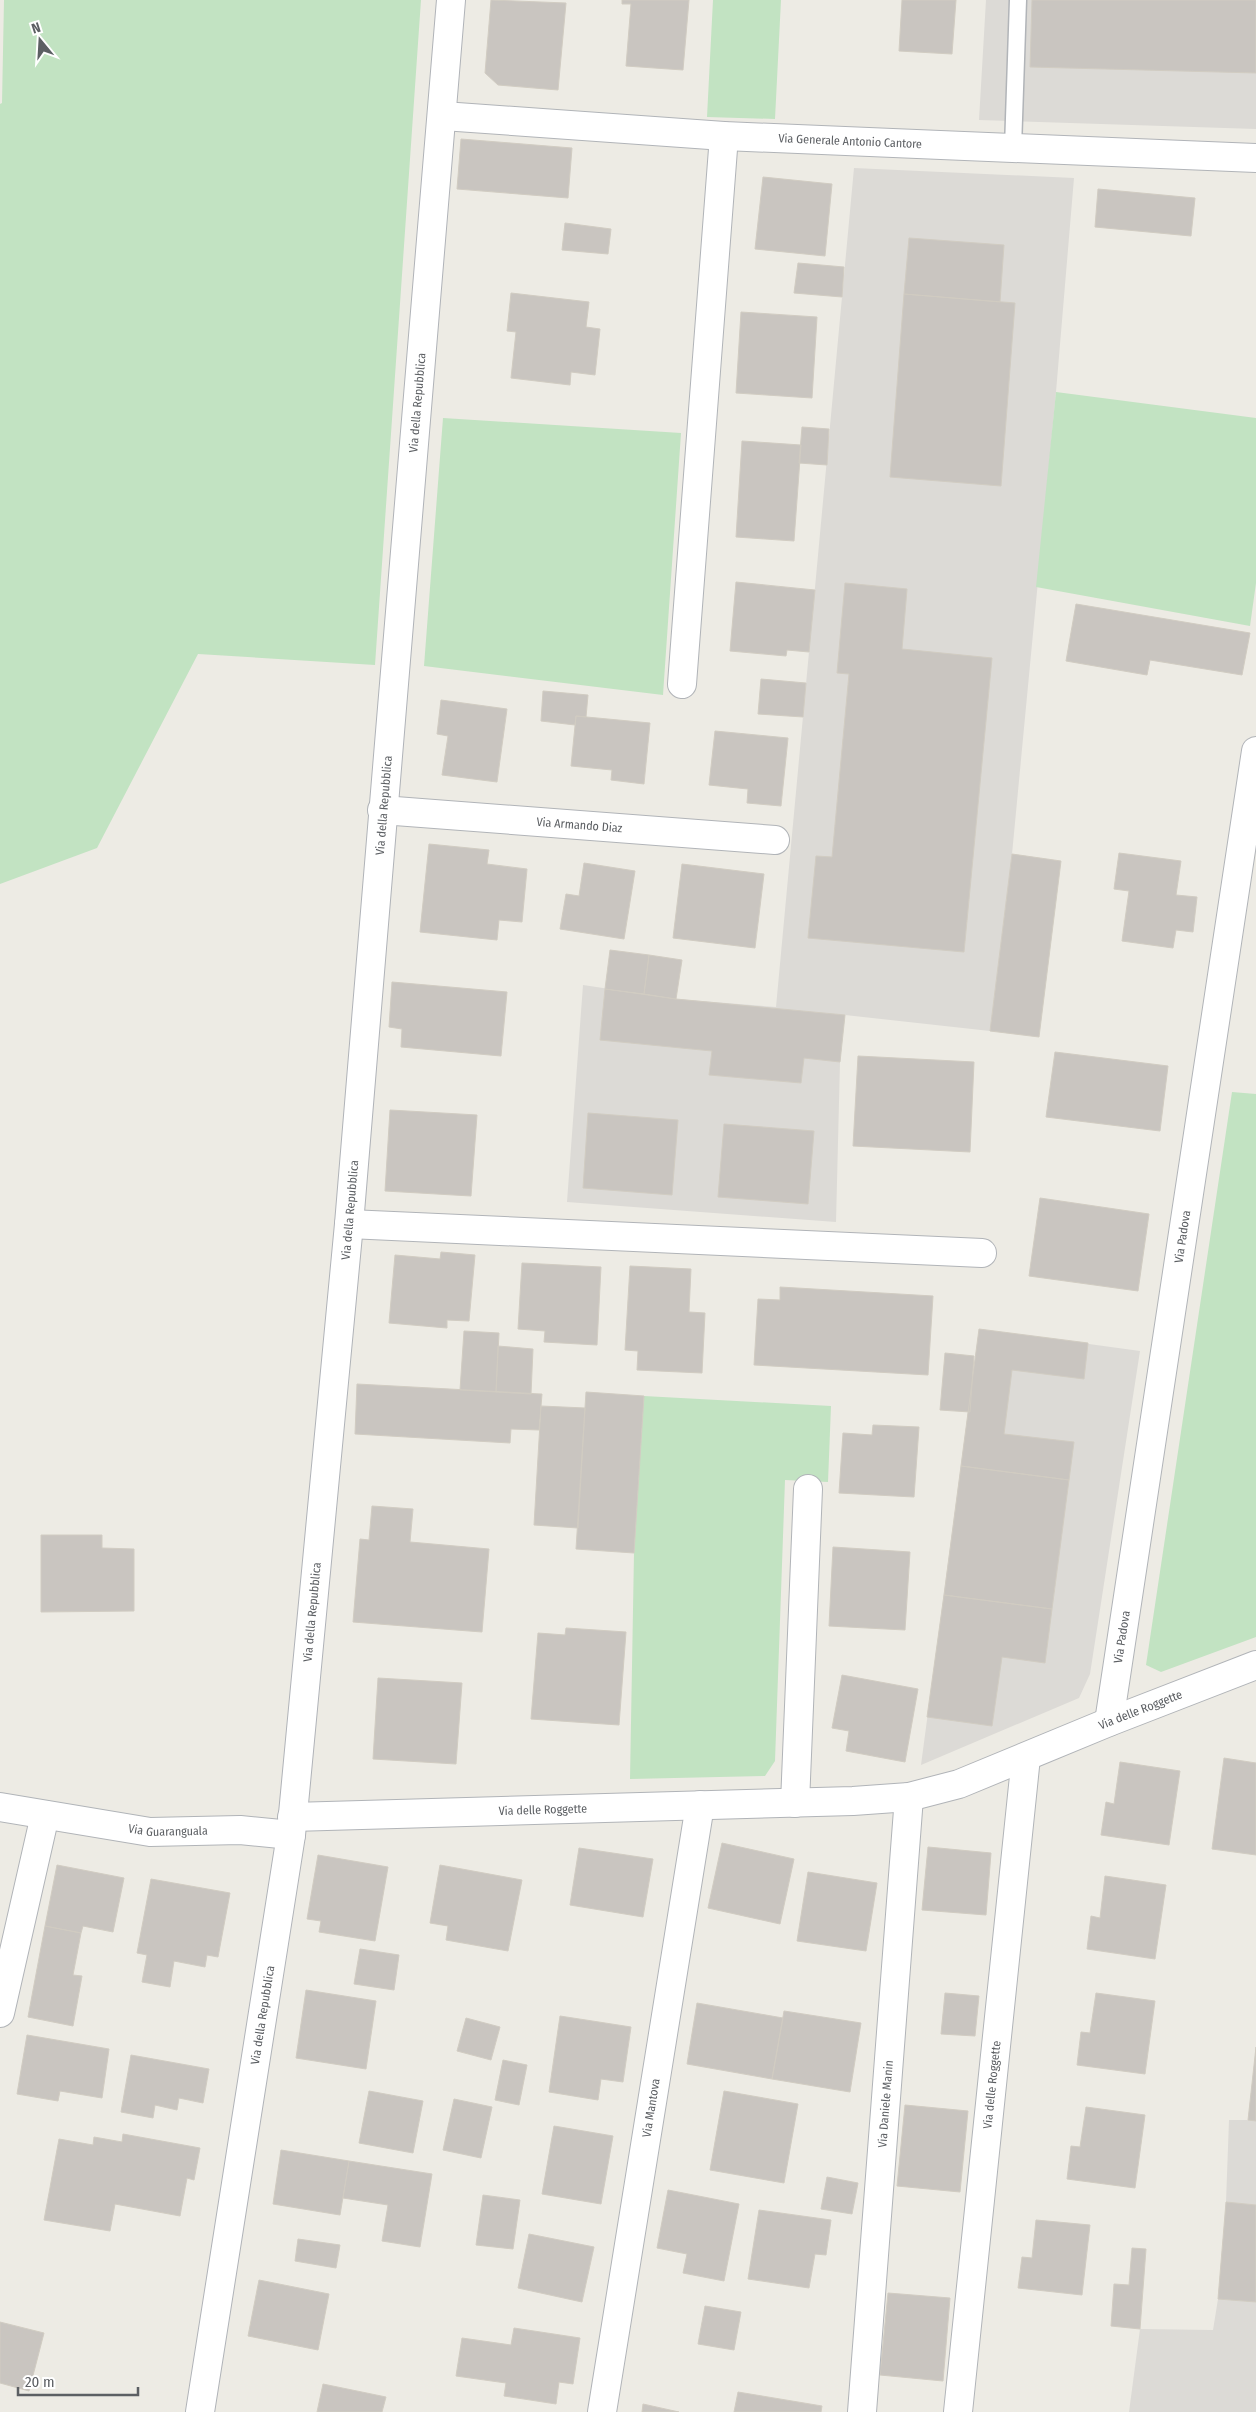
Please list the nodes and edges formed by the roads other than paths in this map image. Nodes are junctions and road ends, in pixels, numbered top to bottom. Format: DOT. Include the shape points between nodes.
graph roads {
  1 [pos="451,0"];
  2 [pos="1018,0"];
  3 [pos="443,116"];
  4 [pos="724,136"];
  5 [pos="1013,148"];
  6 [pos="1256,158"];
  7 [pos="682,684"];
  8 [pos="1256,751"];
  9 [pos="382,810"];
  10 [pos="775,840"];
  11 [pos="349,1224"];
  12 [pos="982,1253"];
  13 [pos="808,1489"];
  14 [pos="1256,1665"];
  15 [pos="1109,1722"];
  16 [pos="1026,1757"];
  17 [pos="909,1797"];
  18 [pos="795,1803"];
  19 [pos="700,1805"];
  20 [pos="0,1807"];
  21 [pos="45,1815"];
  22 [pos="292,1826"];
  23 [pos="0,2013"];
  24 [pos="200,2412"];
  25 [pos="602,2412"];
  26 [pos="862,2412"];
  27 [pos="958,2412"];
  1 -- 3 [label="street, Via della Repubblica"];
  2 -- 5 [label="lane"];
  3 -- 4 [label="street, Via Generale Antonio Cantore"];
  3 -- 9 [label="street, Via della Repubblica"];
  4 -- 5 [label="street, Via Generale Antonio Cantore"];
  4 -- 7 [label="street"];
  5 -- 6 [label="street, Via Generale Antonio Cantore"];
  8 -- 15 [label="street, Via Padova"];
  9 -- 10 [label="street, Via Armando Diaz"];
  9 -- 11 [label="street, Via della Repubblica"];
  11 -- 12 [label="street"];
  11 -- 22 [label="street, Via della Repubblica"];
  13 -- 18 [label="street"];
  14 -- 15 [label="street, Via delle Roggette"];
  15 -- 16 [label="street, Via delle Roggette"];
  16 -- 17 [label="street, Via delle Roggette" via="959,1784"];
  16 -- 27 [label="street, Via delle Roggette"];
  17 -- 18 [label="street, Via delle Roggette"];
  17 -- 26 [label="street, Via Daniele Manin"];
  18 -- 19 [label="street, Via delle Roggette"];
  19 -- 22 [label="street, Via delle Roggette"];
  19 -- 25 [label="street, Via Mantova"];
  20 -- 21 [label="street, Via Guaranguala"];
  21 -- 22 [label="street, Via Guaranguala" via="150,1832"];
  21 -- 23 [label="street"];
  22 -- 24 [label="street, Via della Repubblica"];
}
